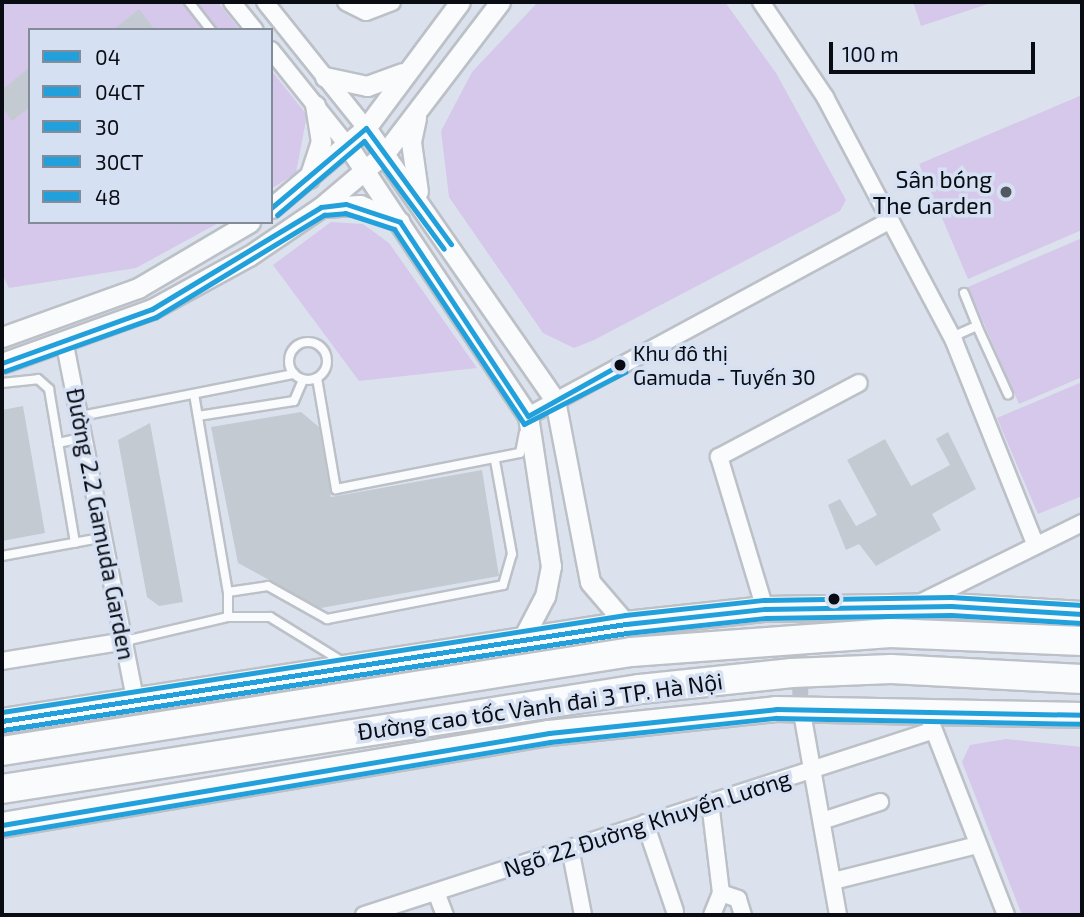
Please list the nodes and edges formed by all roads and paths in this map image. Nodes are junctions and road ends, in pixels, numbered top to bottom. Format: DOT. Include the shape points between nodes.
graph roads {
  1 [pos="189,2"];
  2 [pos="232,2"];
  3 [pos="265,2"];
  4 [pos="346,2"];
  5 [pos="392,2"];
  6 [pos="460,2"];
  7 [pos="500,2"];
  8 [pos="761,2"];
  9 [pos="209,28"];
  10 [pos="253,28"];
  11 [pos="273,52"];
  12 [pos="408,71"];
  13 [pos="325,77"];
  14 [pos="315,105"];
  15 [pos="417,113"];
  16 [pos="366,128"];
  17 [pos="348,146"];
  18 [pos="385,153"];
  19 [pos="366,172"];
  20 [pos="307,182"];
  21 [pos="422,203"];
  22 [pos="273,207"];
  23 [pos="321,207"];
  24 [pos="888,221"];
  25 [pos="400,222"];
  26 [pos="247,224"];
  27 [pos="964,293"];
  28 [pos="59,321"];
  29 [pos="977,326"];
  30 [pos="2,337"];
  31 [pos="952,337"];
  32 [pos="65,345"];
  33 [pos="294,374"];
  34 [pos="3,376"];
  35 [pos="317,378"];
  36 [pos="303,380"];
  37 [pos="859,383"];
  38 [pos="194,394"];
  39 [pos="1008,394"];
  40 [pos="555,400"];
  41 [pos="81,416"];
  42 [pos="198,416"];
  43 [pos="528,416"];
  44 [pos="86,437"];
  45 [pos="58,443"];
  46 [pos="495,460"];
  47 [pos="1082,523"];
  48 [pos="106,537"];
  49 [pos="75,543"];
  50 [pos="1035,544"];
  51 [pos="2,556"];
  52 [pos="228,592"];
  53 [pos="912,606"];
  54 [pos="765,609"];
  55 [pos="1082,614"];
  56 [pos="228,617"];
  57 [pos="626,624"];
  58 [pos="522,640"];
  59 [pos="125,641"];
  60 [pos="1082,641"];
  61 [pos="2,661"];
  62 [pos="351,668"];
  63 [pos="1082,679"];
  64 [pos="136,703"];
  65 [pos="801,707"];
  66 [pos="1082,715"];
  67 [pos="929,719"];
  68 [pos="2,721"];
  69 [pos="2,751"];
  70 [pos="815,768"];
  71 [pos="2,789"];
  72 [pos="710,802"];
  73 [pos="880,802"];
  74 [pos="825,820"];
  75 [pos="645,823"];
  76 [pos="2,825"];
  77 [pos="977,845"];
  78 [pos="570,848"];
  79 [pos="833,881"];
  80 [pos="436,892"];
  81 [pos="721,892"];
  82 [pos="399,910"];
  83 [pos="675,911"];
  84 [pos="1000,914"];
  85 [pos="364,915"];
  86 [pos="444,915"];
  87 [pos="583,915"];
  88 [pos="712,915"];
  89 [pos="743,915"];
  90 [pos="838,915"];
  1 -- 9 [label="lane"];
  2 -- 10 [label="street"];
  3 -- 13 [label="street"];
  4 -- 5 [label="street" via="366,12"];
  6 -- 12 [label="street"];
  7 -- 15 [label="street"];
  8 -- 24 [label="street" via="825,97"];
  11 -- 14 [label="street"];
  12 -- 13 [label="street" via="366,86"];
  12 -- 16 [label="street"];
  13 -- 16 [label="street"];
  14 -- 17 [label="street"];
  14 -- 20 [label="street" via="321,142"];
  15 -- 18 [label="street"];
  15 -- 21 [label="street" via="411,153"];
  16 -- 17 [label="street"];
  16 -- 18 [label="street"];
  17 -- 19 [label="street"];
  17 -- 20 [label="street"];
  18 -- 19 [label="street"];
  18 -- 21 [label="street"];
  19 -- 23 [label="street"];
  19 -- 25 [label="street"];
  20 -- 22 [label="street"];
  21 -- 40 [label="street"];
  23 -- 25 [label="street" via="360,205"];
  23 -- 32 [label="street" via="213,276"];
  24 -- 31 [label="street"];
  24 -- 40 [label="street"];
  25 -- 43 [label="street"];
  26 -- 28 [label="street" via="138,288"];
  27 -- 29 [label="lane"];
  28 -- 30 [label="street"];
  28 -- 32 [label="street"];
  29 -- 31 [label="lane"];
  29 -- 39 [label="lane"];
  31 -- 50 [label="street"];
  32 -- 34 [label="street"];
  32 -- 41 [label="street, Đường 2.2 Gamuda Garden"];
  33 -- 35 [label="lane" via="289,353 300,342 314,342 327,359"];
  33 -- 36 [label="lane"];
  33 -- 38 [label="lane"];
  34 -- 45 [label="lane" via="38,379 49,389"];
  35 -- 36 [label="lane"];
  35 -- 46 [label="lane" via="336,489"];
  36 -- 42 [label="lane" via="294,401"];
  37 -- 54 [label="street" via="719,457"];
  38 -- 41 [label="lane"];
  38 -- 42 [label="lane"];
  40 -- 43 [label="street"];
  40 -- 57 [label="street" via="590,582"];
  41 -- 44 [label="street, Đường 2.2 Gamuda Garden"];
  42 -- 52 [label="lane"];
  43 -- 46 [label="lane" via="520,453"];
  43 -- 58 [label="street" via="551,566 545,597"];
  44 -- 45 [label="lane"];
  44 -- 48 [label="street, Đường 2.2 Gamuda Garden"];
  45 -- 49 [label="lane"];
  46 -- 52 [label="lane" via="512,554 503,585 327,619 268,586"];
  47 -- 50 [label="street"];
  48 -- 49 [label="lane"];
  48 -- 59 [label="street, Đường 2.2 Gamuda Garden"];
  49 -- 51 [label="lane"];
  50 -- 53 [label="street"];
  52 -- 56 [label="lane"];
  53 -- 54 [label="main road"];
  53 -- 55 [label="main road"];
  54 -- 57 [label="main road"];
  56 -- 59 [label="lane"];
  56 -- 62 [label="lane" via="271,617"];
  57 -- 58 [label="main road"];
  58 -- 62 [label="main road"];
  59 -- 61 [label="street"];
  59 -- 64 [label="street, Đường 2.2 Gamuda Garden"];
  60 -- 69 [label="highway, Đường cao tốc Vành đai 3 TP. Hà Nội" via="890,633 631,652"];
  62 -- 64 [label="main road"];
  63 -- 71 [label="highway, Đường cao tốc Vành đai 3 TP. Hà Nội" via="891,669 792,673 626,691"];
  64 -- 68 [label="main road"];
  65 -- 67 [label="main road"];
  65 -- 70 [label="street"];
  65 -- 76 [label="main road" via="549,733"];
  66 -- 67 [label="main road"];
  67 -- 70 [label="street, Ngõ 22 Đường Khuyến Lương"];
  67 -- 77 [label="street"];
  70 -- 72 [label="street, Ngõ 22 Đường Khuyến Lương"];
  70 -- 74 [label="street"];
  72 -- 75 [label="street, Ngõ 22 Đường Khuyến Lương"];
  72 -- 81 [label="street"];
  73 -- 74 [label="street"];
  74 -- 79 [label="street"];
  75 -- 78 [label="street, Ngõ 22 Đường Khuyến Lương"];
  75 -- 83 [label="street"];
  77 -- 79 [label="street"];
  77 -- 84 [label="street"];
  78 -- 80 [label="street, Ngõ 22 Đường Khuyến Lương"];
  78 -- 87 [label="street"];
  79 -- 90 [label="street"];
  80 -- 82 [label="street, Ngõ 22 Đường Khuyến Lương"];
  80 -- 86 [label="street"];
  81 -- 88 [label="street"];
  81 -- 89 [label="street" via="738,899"];
  82 -- 85 [label="street, Ngõ 22 Đường Khuyến Lương"];
}
